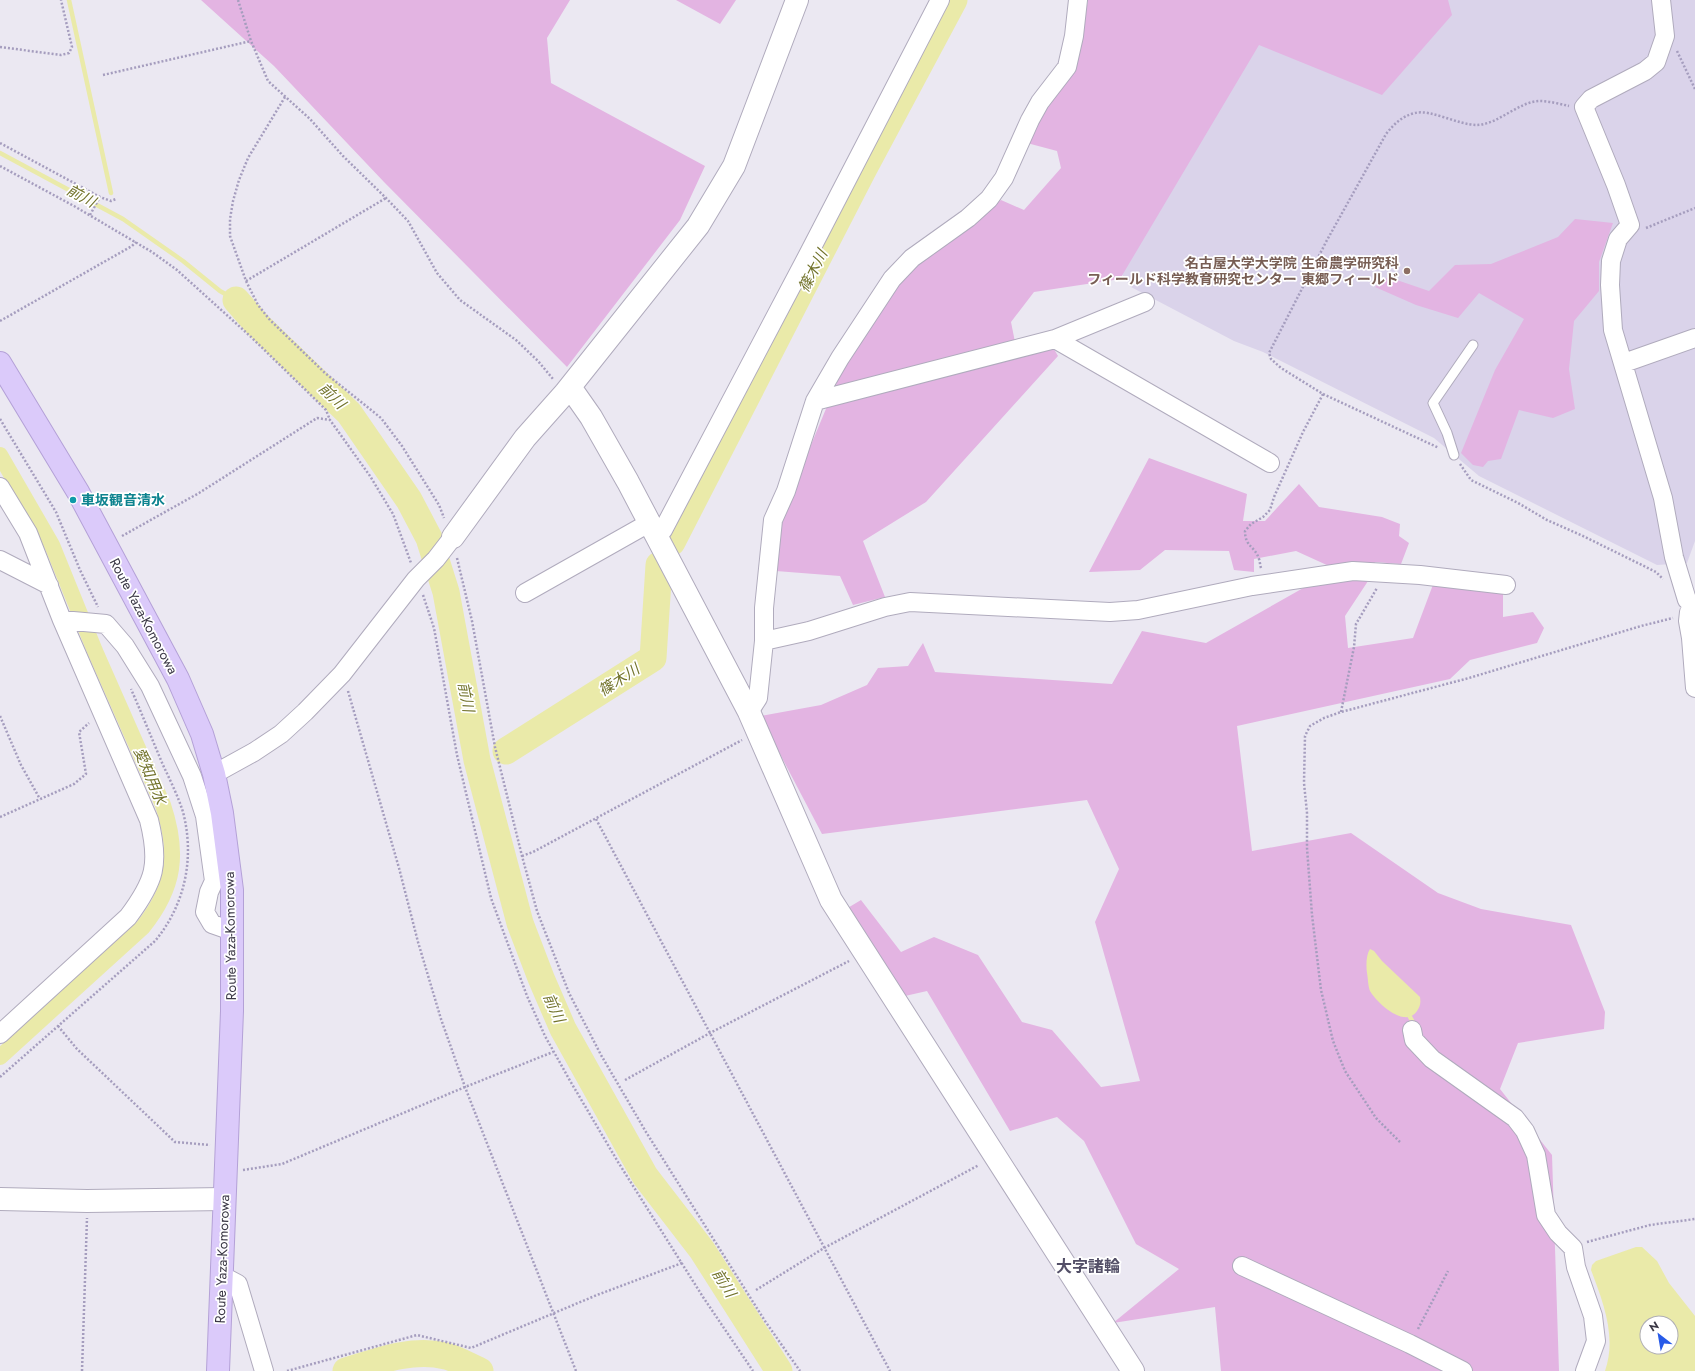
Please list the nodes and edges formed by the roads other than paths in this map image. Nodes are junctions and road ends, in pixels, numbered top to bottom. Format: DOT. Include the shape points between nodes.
graph roads {
  1 [pos="797,0"];
  2 [pos="940,0"];
  3 [pos="1078,0"];
  4 [pos="1661,0"];
  5 [pos="1145,302"];
  6 [pos="1695,338"];
  7 [pos="1055,339"];
  8 [pos="1473,345"];
  9 [pos="0,363"];
  10 [pos="1624,363"];
  11 [pos="568,390"];
  12 [pos="815,400"];
  13 [pos="1454,455"];
  14 [pos="1270,463"];
  15 [pos="0,487"];
  16 [pos="653,530"];
  17 [pos="452,537"];
  18 [pos="0,560"];
  19 [pos="49,585"];
  20 [pos="1506,585"];
  21 [pos="525,593"];
  22 [pos="1692,609"];
  23 [pos="62,620"];
  24 [pos="764,641"];
  25 [pos="1695,688"];
  26 [pos="752,722"];
  27 [pos="214,774"];
  28 [pos="232,930"];
  29 [pos="1412,1030"];
  30 [pos="0,1034"];
  31 [pos="0,1199"];
  32 [pos="224,1199"];
  33 [pos="1242,1266"];
  34 [pos="221,1275"];
  35 [pos="218,1371"];
  36 [pos="264,1371"];
  37 [pos="1133,1371"];
  38 [pos="1463,1371"];
  39 [pos="1585,1371"];
  1 -- 11 [label="street" via="734,166 698,226"];
  2 -- 16 [label="street" via="727,410 662,530"];
  3 -- 12 [label="street" via="1067,67 1040,102 1004,178 989,199 968,218 912,258 892,279"];
  4 -- 10 [label="street" via="1664,36 1656,62 1591,99 1584,107 1630,225 1618,239 1611,261 1613,330"];
  5 -- 7 [label="street"];
  6 -- 10 [label="street"];
  7 -- 12 [label="street"];
  7 -- 14 [label="street"];
  8 -- 13 [label="lane" via="1433,402"];
  9 -- 27 [label="main road, Route Yaza-Komorowa" via="78,492 178,679 202,734"];
  10 -- 22 [label="street" via="1663,498 1674,557"];
  11 -- 16 [label="street" via="591,417"];
  11 -- 17 [label="street" via="525,438"];
  12 -- 24 [label="street" via="786,491 772,520 764,608"];
  15 -- 19 [label="street" via="28,533"];
  16 -- 21 [label="street"];
  16 -- 26 [label="street"];
  17 -- 27 [label="street" via="342,674 305,712 281,734"];
  18 -- 19 [label="street"];
  19 -- 23 [label="street"];
  20 -- 24 [label="street" via="1420,575 1353,571 1263,585 1138,610 1110,612 910,602"];
  22 -- 25 [label="street" via="1688,621"];
  23 -- 28 [label="street" via="106,624 125,646 150,686 192,776 205,816 214,881 205,912 212,924"];
  23 -- 30 [label="street" via="149,820 156,857 144,896 128,917"];
  24 -- 26 [label="street" via="758,698"];
  26 -- 37 [label="street" via="831,900"];
  27 -- 28 [label="main road, Route Yaza-Komorowa" via="232,890"];
  28 -- 32 [label="main road, Route Yaza-Komorowa" via="232,1011"];
  29 -- 39 [label="street" via="1414,1040 1432,1059 1514,1118 1525,1132 1536,1155 1546,1215 1558,1233 1573,1248 1576,1266 1593,1316 1596,1341"];
  31 -- 32 [label="street"];
  32 -- 34 [label="main road, Route Yaza-Komorowa"];
  33 -- 38 [label="street"];
  34 -- 35 [label="main road, Route Yaza-Komorowa"];
  34 -- 36 [label="street" via="238,1284"];
}
